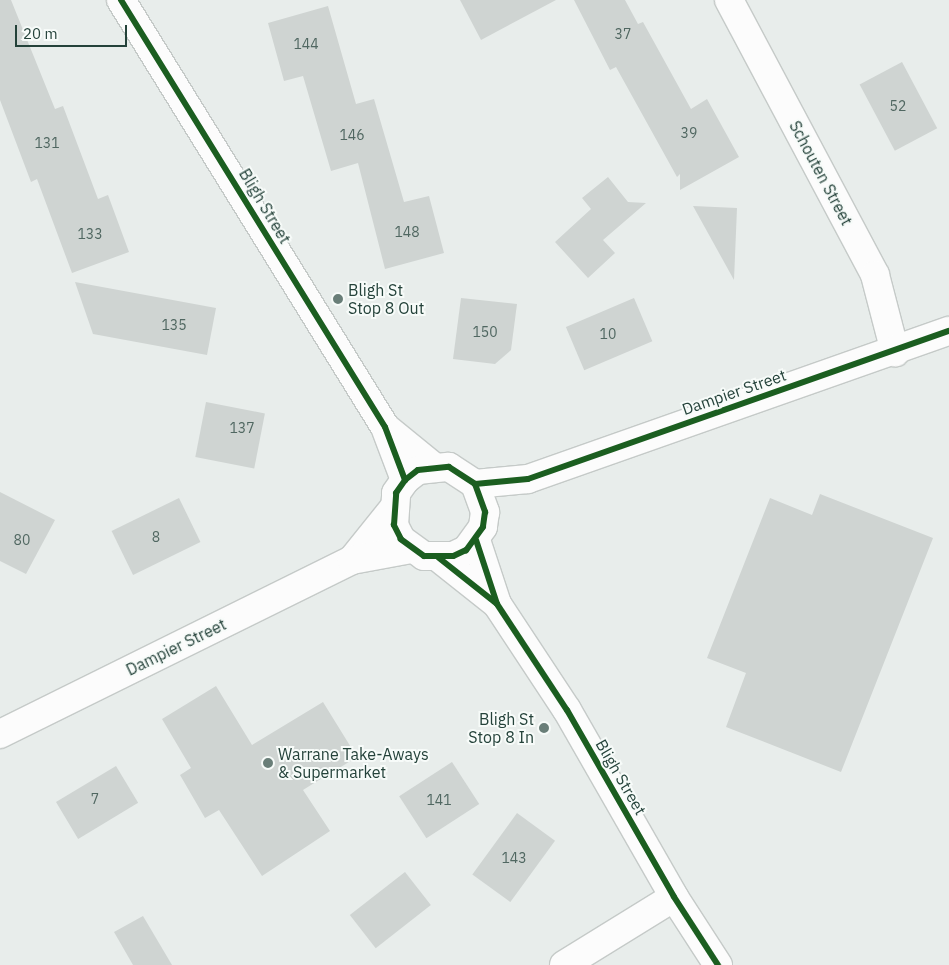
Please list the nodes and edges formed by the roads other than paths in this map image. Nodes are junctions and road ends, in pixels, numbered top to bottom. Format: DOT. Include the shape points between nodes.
graph roads {
  1 [pos="121,0"];
  2 [pos="729,0"];
  3 [pos="949,331"];
  4 [pos="895,352"];
  5 [pos="385,427"];
  6 [pos="433,466"];
  7 [pos="528,479"];
  8 [pos="405,480"];
  9 [pos="475,484"];
  10 [pos="393,509"];
  11 [pos="485,512"];
  12 [pos="476,540"];
  13 [pos="411,550"];
  14 [pos="439,558"];
  15 [pos="352,560"];
  16 [pos="497,604"];
  17 [pos="0,733"];
  18 [pos="674,897"];
  19 [pos="564,965"];
  20 [pos="718,965"];
  1 -- 5 [label="street, Bligh Street"];
  2 -- 4 [label="street, Schouten Street" via="875,276"];
  3 -- 4 [label="street, Dampier Street"];
  4 -- 7 [label="street, Dampier Street"];
  5 -- 6 [label="street"];
  5 -- 8 [label="street"];
  6 -- 8 [label="street"];
  6 -- 9 [label="street" via="464,473"];
  7 -- 9 [label="street"];
  7 -- 11 [label="street"];
  8 -- 10 [label="street"];
  9 -- 11 [label="street"];
  10 -- 13 [label="street" via="394,525"];
  10 -- 15 [label="street"];
  11 -- 12 [label="street"];
  12 -- 14 [label="street" via="466,550"];
  12 -- 16 [label="street"];
  13 -- 14 [label="street"];
  13 -- 15 [label="street"];
  14 -- 16 [label="street"];
  15 -- 17 [label="street, Dampier Street"];
  16 -- 18 [label="street, Bligh Street" via="567,710"];
  18 -- 19 [label="street"];
  18 -- 20 [label="street, Bligh Street"];
}
